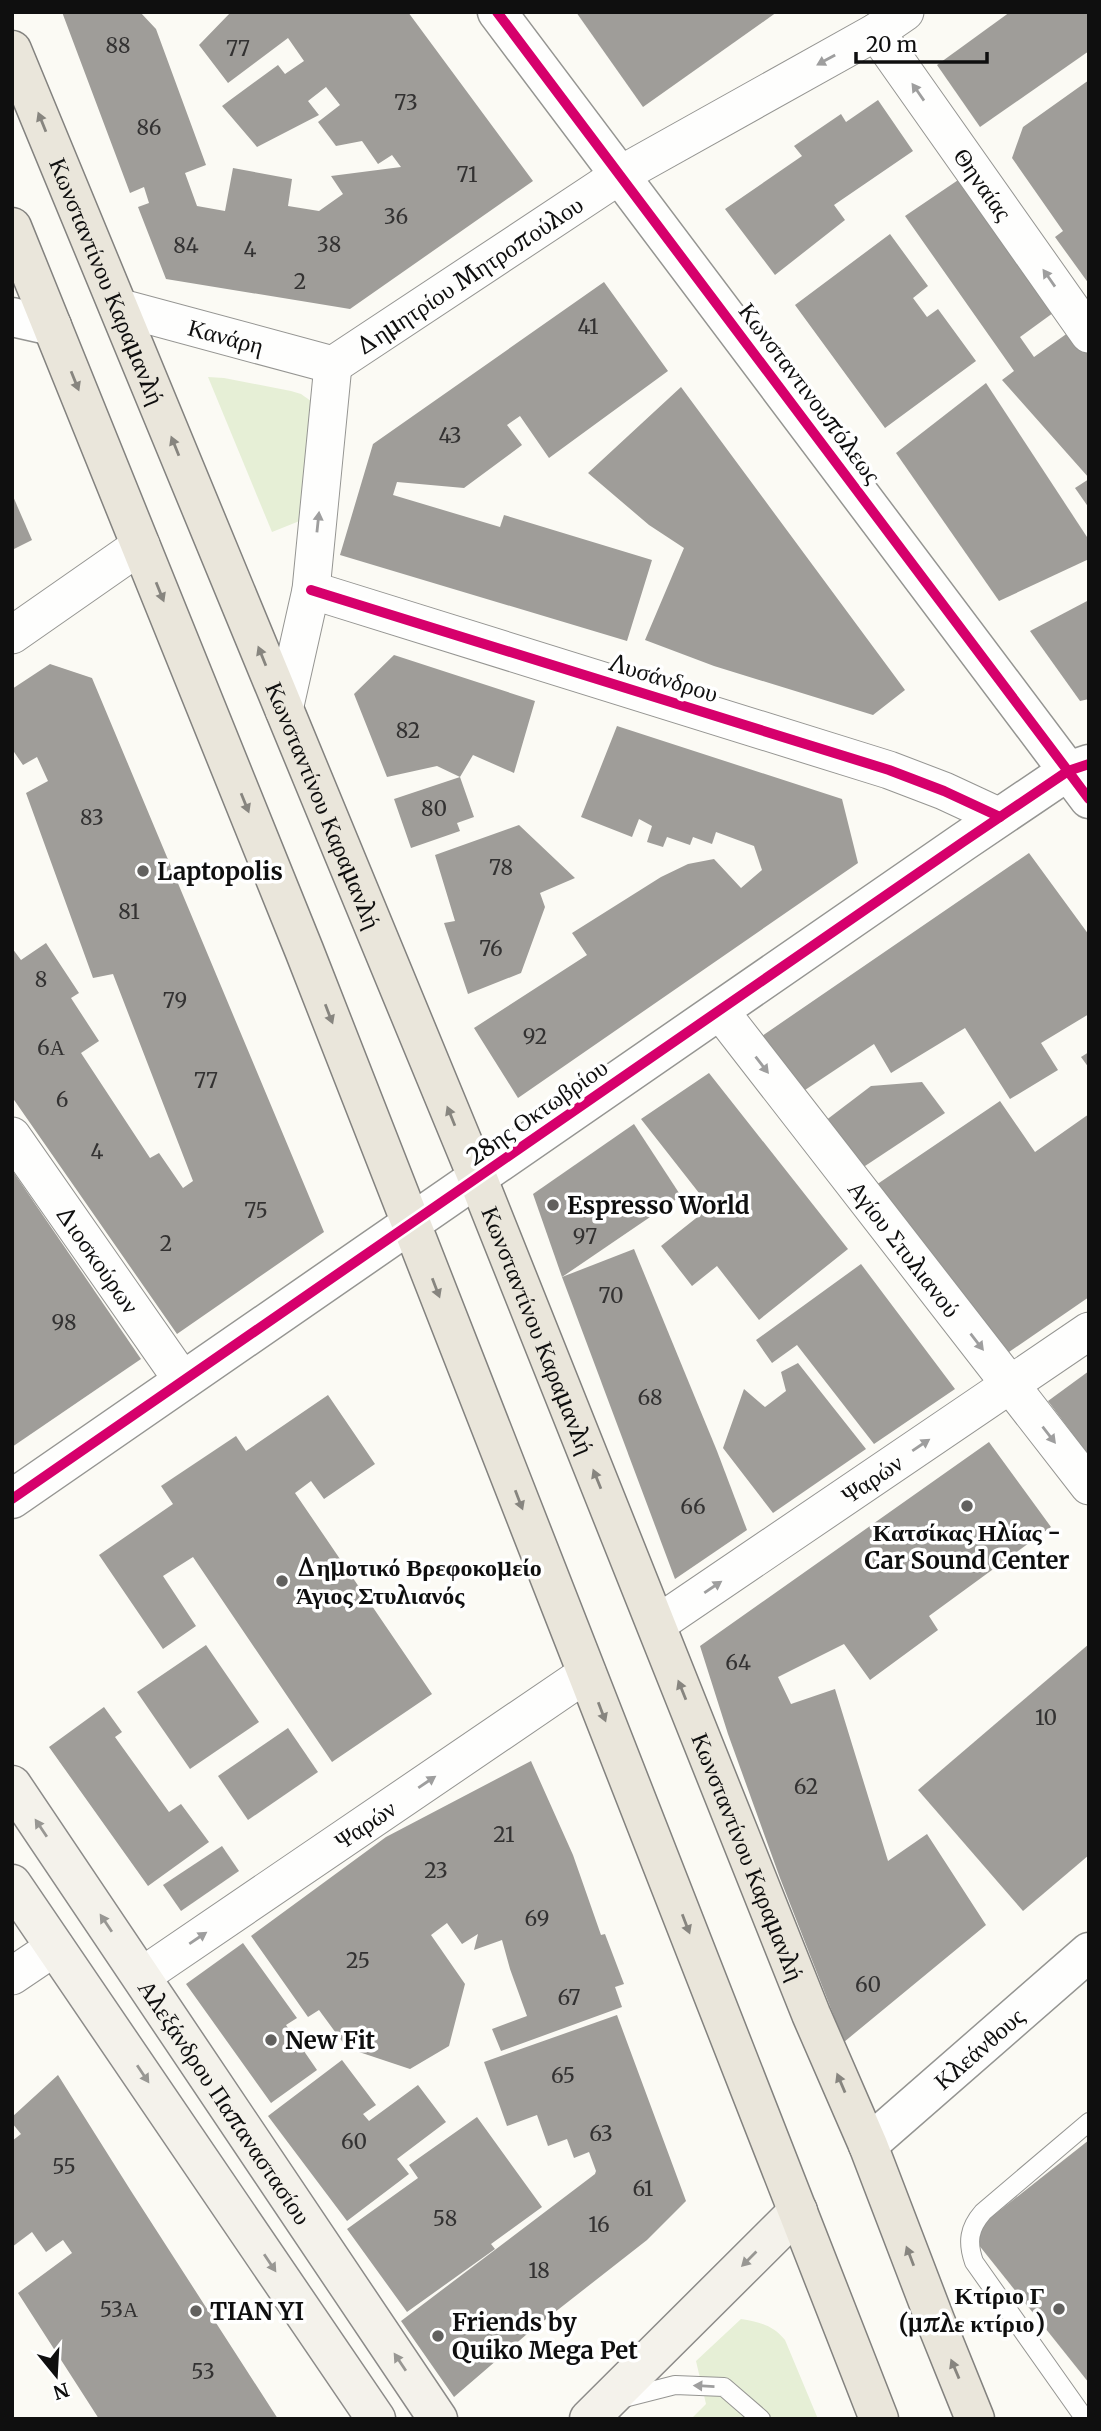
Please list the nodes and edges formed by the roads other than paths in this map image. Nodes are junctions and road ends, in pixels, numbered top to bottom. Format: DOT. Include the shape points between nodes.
graph roads {
  1 [pos="497,12"];
  2 [pos="890,22"];
  3 [pos="12,50"];
  4 [pos="620,175"];
  5 [pos="12,227"];
  6 [pos="118,307"];
  7 [pos="12,317"];
  8 [pos="52,326"];
  9 [pos="1089,334"];
  10 [pos="333,365"];
  11 [pos="141,545"];
  12 [pos="311,590"];
  13 [pos="12,635"];
  14 [pos="284,710"];
  15 [pos="1082,778"];
  16 [pos="1000,817"];
  17 [pos="720,1011"];
  18 [pos="12,1136"];
  19 [pos="478,1179"];
  20 [pos="412,1225"];
  21 [pos="1089,1331"];
  22 [pos="183,1381"];
  23 [pos="1010,1385"];
  24 [pos="1089,1486"];
  25 [pos="12,1499"];
  26 [pos="656,1625"];
  27 [pos="587,1673"];
  28 [pos="12,1785"];
  29 [pos="12,1884"];
  30 [pos="55,1947"];
  31 [pos="1089,1952"];
  32 [pos="12,1976"];
  33 [pos="142,1976"];
  34 [pos="1089,2122"];
  35 [pos="868,2145"];
  36 [pos="798,2211"];
  37 [pos="597,2411"];
  38 [pos="376,2419"];
  39 [pos="438,2419"];
  40 [pos="761,2419"];
  41 [pos="879,2419"];
  42 [pos="975,2419"];
  43 [pos="1085,2419"];
  1 -- 4 [label="street, Κωνσταντινουπόλεως"];
  2 -- 4 [label="street, Δημητρίου Μητροπούλου, one-way"];
  9 -- 2 [label="street, Θηναίας, one-way"];
  6 -- 3 [label="main road, Κωνσταντίνου Καραμανλή, one-way"];
  4 -- 10 [label="street, Δημητρίου Μητροπούλου"];
  4 -- 15 [label="street, Κωνσταντινουπόλεως"];
  5 -- 8 [label="main road"];
  6 -- 10 [label="street, Κανάρη"];
  14 -- 6 [label="main road, Κωνσταντίνου Καραμανλή, one-way"];
  7 -- 8 [label="street"];
  8 -- 11 [label="main road, one-way"];
  12 -- 10 [label="street, Δημητρίου Μητροπούλου, one-way"];
  11 -- 13 [label="street"];
  11 -- 20 [label="main road, one-way"];
  12 -- 14 [label="street, Δημητρίου Μητροπούλου"];
  12 -- 16 [label="street, Λυσάνδρου" via="888,770"];
  19 -- 14 [label="main road, Κωνσταντίνου Καραμανλή, one-way"];
  15 -- 16 [label="street, 28ης Οκτωβρίου"];
  16 -- 17 [label="street, 28ης Οκτωβρίου"];
  17 -- 19 [label="street, 28ης Οκτωβρίου"];
  17 -- 23 [label="street, Αγίου Στυλιανού, one-way"];
  18 -- 22 [label="street, Διοσκούρων"];
  19 -- 20 [label="street, 28ης Οκτωβρίου"];
  26 -- 19 [label="main road, Κωνσταντίνου Καραμανλή, one-way"];
  20 -- 22 [label="street, 28ης Οκτωβρίου"];
  20 -- 27 [label="main road, one-way"];
  21 -- 23 [label="street, Ψαρών"];
  22 -- 25 [label="street, 28ης Οκτωβρίου"];
  23 -- 24 [label="street, Αγίου Στυλιανού, one-way"];
  26 -- 23 [label="street, Ψαρών, one-way"];
  35 -- 26 [label="main road, Κωνσταντίνου Καραμανλή, one-way"];
  33 -- 27 [label="street, Ψαρών, one-way"];
  27 -- 36 [label="main road, one-way"];
  33 -- 28 [label="main road, Αλεξάνδρου Παπαναστασίου, one-way"];
  29 -- 30 [label="main road"];
  30 -- 32 [label="street"];
  30 -- 38 [label="main road, one-way"];
  31 -- 35 [label="street, Κλεάνθους"];
  39 -- 33 [label="main road, Αλεξάνδρου Παπαναστασίου, one-way"];
  34 -- 43 [label="lane" via="983,2212 969,2235 974,2262"];
  42 -- 35 [label="main road, Κωνσταντίνου Καραμανλή, one-way"];
  36 -- 37 [label="main road, one-way"];
  36 -- 41 [label="main road"];
  40 -- 37 [label="lane, one-way" via="724,2387 675,2385"];
}
